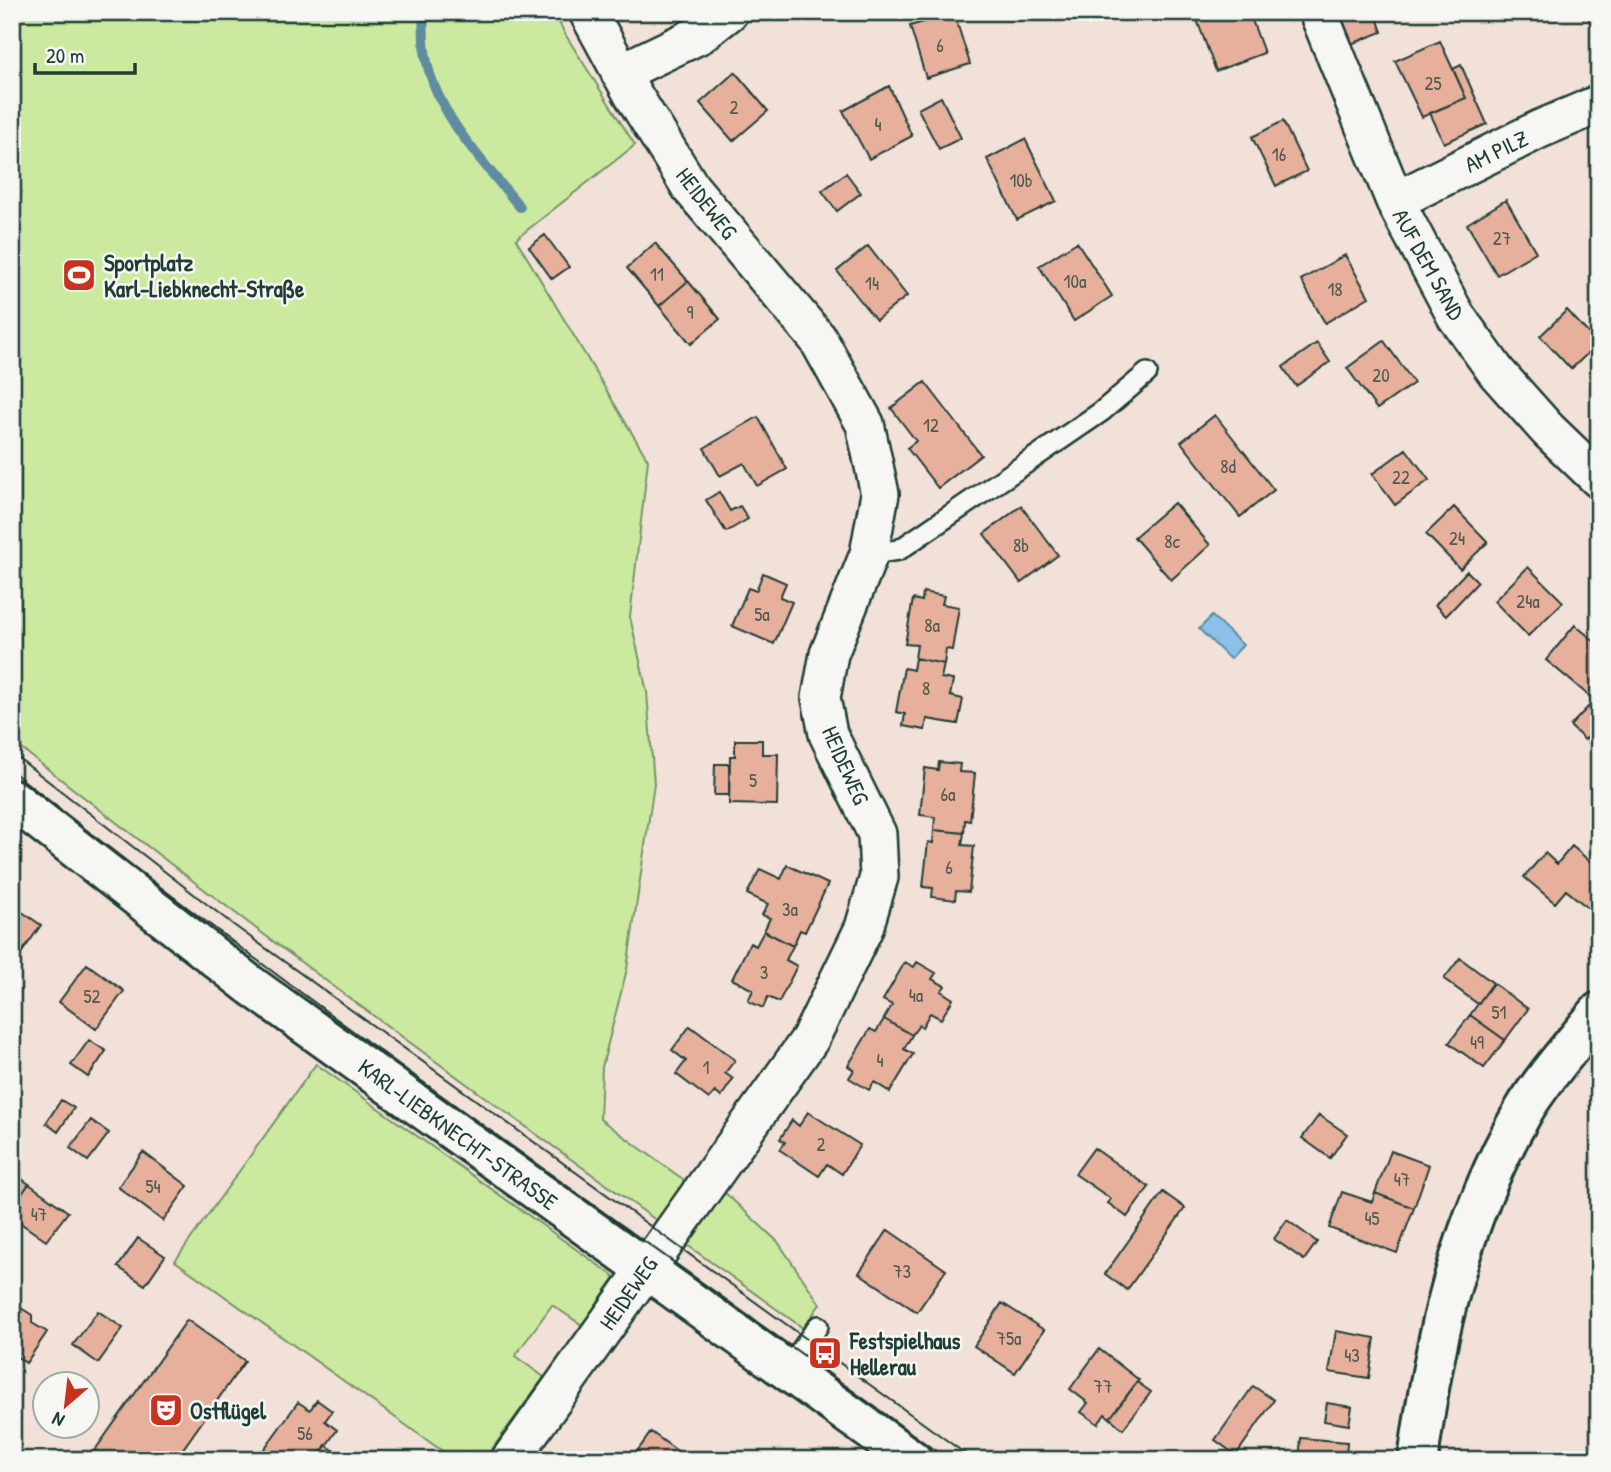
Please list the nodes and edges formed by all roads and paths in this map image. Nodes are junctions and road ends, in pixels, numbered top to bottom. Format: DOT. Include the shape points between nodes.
graph roads {
  1 [pos="588,12"];
  2 [pos="729,12"];
  3 [pos="1318,12"];
  4 [pos="620,73"];
  5 [pos="1599,104"];
  6 [pos="1395,201"];
  7 [pos="1147,373"];
  8 [pos="1599,479"];
  9 [pos="869,554"];
  10 [pos="12,799"];
  11 [pos="1599,1012"];
  12 [pos="646,1268"];
  13 [pos="818,1326"];
  14 [pos="787,1370"];
  15 [pos="510,1460"];
  16 [pos="912,1460"];
  17 [pos="1418,1460"];
  1 -- 4 [label="street, HEIDEWEG"];
  2 -- 4 [label="street" via="701,34"];
  3 -- 6 [label="street, AUF DEM SAND"];
  4 -- 9 [label="street, HEIDEWEG" via="691,188 818,339 865,424 880,494"];
  5 -- 6 [label="street, AM PILZ"];
  6 -- 8 [label="street, AUF DEM SAND" via="1456,316 1497,373"];
  7 -- 9 [label="lane" via="1101,412 900,550"];
  9 -- 12 [label="street, HEIDEWEG" via="829,654 821,698 828,734 877,834 879,877 864,928 810,1039"];
  10 -- 12 [label="street, KARL-LIEBKNECHT-STRASSE" via="250,985"];
  11 -- 17 [label="street" via="1525,1109 1475,1208 1445,1304"];
  12 -- 14 [label="street, KARL-LIEBKNECHT-STRASSE"];
  12 -- 15 [label="street, HEIDEWEG"];
  13 -- 14 [label="lane"];
  14 -- 16 [label="street, KARL-LIEBKNECHT-STRASSE"];
}
